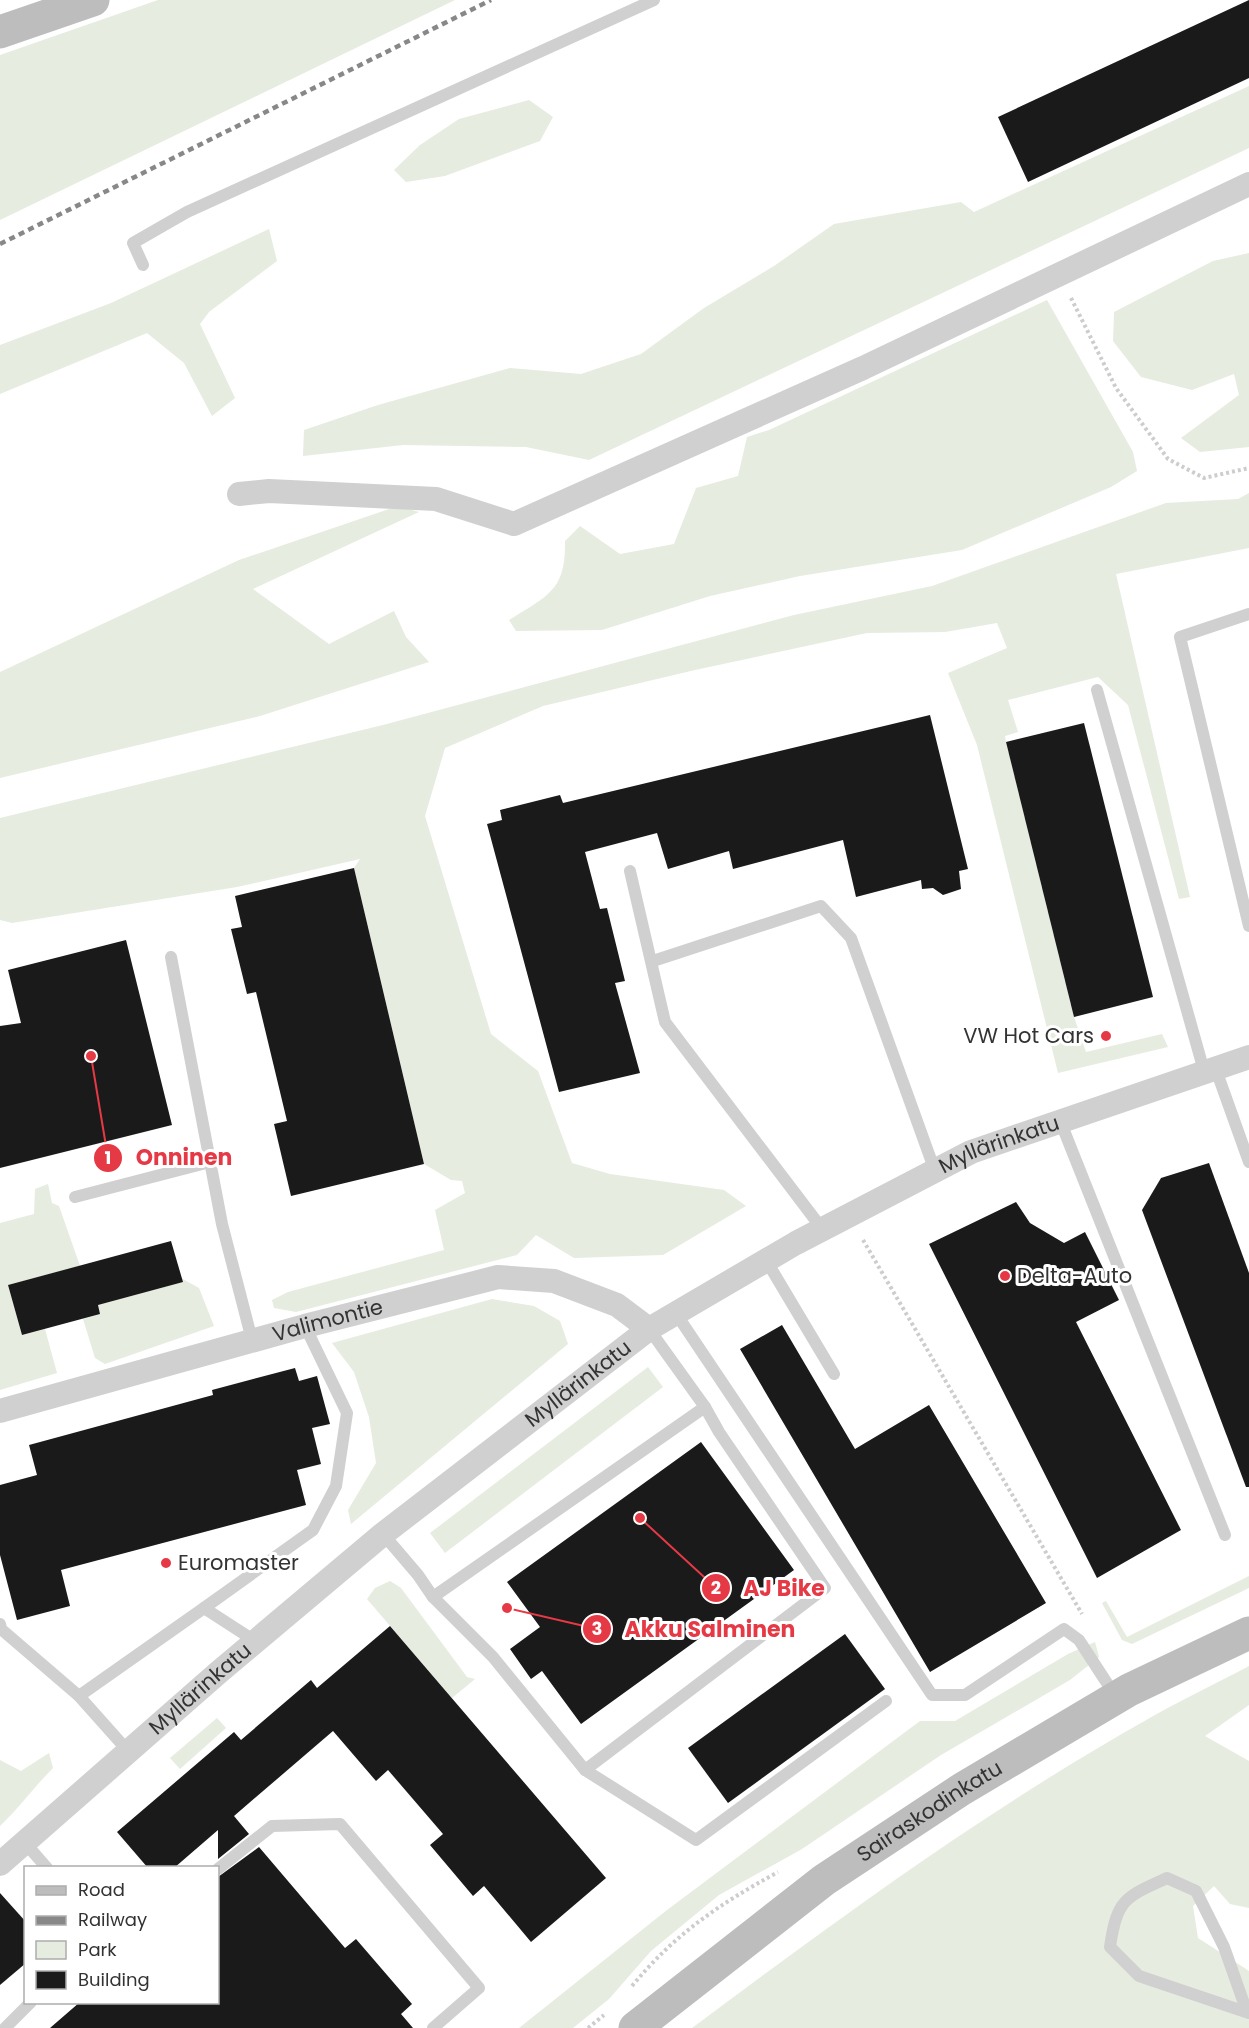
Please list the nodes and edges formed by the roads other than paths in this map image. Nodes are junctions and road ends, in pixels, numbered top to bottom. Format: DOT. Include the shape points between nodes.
graph roads {
  1 [pos="93,0"];
  2 [pos="654,0"];
  3 [pos="9,28"];
  4 [pos="1249,184"];
  5 [pos="143,266"];
  6 [pos="239,494"];
  7 [pos="1249,614"];
  8 [pos="1097,690"];
  9 [pos="630,871"];
  10 [pos="1249,926"];
  11 [pos="171,957"];
  12 [pos="653,961"];
  13 [pos="1249,1057"];
  14 [pos="1209,1069"];
  15 [pos="1061,1123"];
  16 [pos="210,1162"];
  17 [pos="1249,1162"];
  18 [pos="935,1171"];
  19 [pos="75,1197"];
  20 [pos="822,1230"];
  21 [pos="766,1260"];
  22 [pos="677,1315"];
  23 [pos="305,1326"];
  24 [pos="649,1329"];
  25 [pos="252,1340"];
  26 [pos="834,1374"];
  27 [pos="705,1407"];
  28 [pos="0,1411"];
  29 [pos="383,1534"];
  30 [pos="1226,1535"];
  31 [pos="433,1597"];
  32 [pos="204,1608"];
  33 [pos="0,1624"];
  34 [pos="1249,1633"];
  35 [pos="255,1641"];
  36 [pos="79,1696"];
  37 [pos="1116,1697"];
  38 [pos="886,1701"];
  39 [pos="128,1751"];
  40 [pos="585,1770"];
  41 [pos="26,1844"];
  42 [pos="0,1864"];
  43 [pos="44,1866"];
  44 [pos="219,1868"];
  45 [pos="29,2004"];
  46 [pos="1248,2013"];
  47 [pos="5,2028"];
  48 [pos="433,2028"];
  49 [pos="635,2028"];
  1 -- 3 [label="main road"];
  2 -- 5 [label="lane" via="187,212 133,243"];
  4 -- 6 [label="street" via="1060,276 514,524 436,499 268,491"];
  7 -- 10 [label="lane" via="1180,637"];
  8 -- 14 [label="lane"];
  9 -- 12 [label="lane"];
  11 -- 16 [label="lane"];
  12 -- 18 [label="lane" via="821,906 851,938"];
  12 -- 20 [label="lane" via="665,1022"];
  13 -- 14 [label="street, Myllärinkatu"];
  14 -- 15 [label="street, Myllärinkatu"];
  14 -- 17 [label="lane"];
  15 -- 18 [label="street, Myllärinkatu" via="971,1152"];
  15 -- 30 [label="lane"];
  16 -- 19 [label="lane"];
  16 -- 25 [label="lane"];
  18 -- 20 [label="street, Myllärinkatu"];
  20 -- 21 [label="street, Myllärinkatu"];
  21 -- 22 [label="street, Myllärinkatu"];
  21 -- 26 [label="lane"];
  22 -- 24 [label="street, Myllärinkatu"];
  22 -- 37 [label="lane" via="932,1695 965,1695 1064,1629 1079,1640"];
  23 -- 24 [label="street, Valimontie" via="498,1277 554,1281 617,1305"];
  23 -- 25 [label="street, Valimontie"];
  23 -- 32 [label="lane" via="347,1413 336,1486 313,1530"];
  24 -- 27 [label="lane"];
  24 -- 29 [label="street, Myllärinkatu"];
  25 -- 28 [label="street, Valimontie"];
  27 -- 31 [label="lane"];
  27 -- 40 [label="lane" via="825,1588"];
  29 -- 31 [label="lane"];
  29 -- 35 [label="street, Myllärinkatu"];
  31 -- 40 [label="lane" via="493,1657"];
  32 -- 35 [label="lane"];
  32 -- 36 [label="lane"];
  33 -- 36 [label="lane" via="1,1629"];
  34 -- 37 [label="main road, Sairaskodinkatu"];
  35 -- 39 [label="street, Myllärinkatu"];
  36 -- 39 [label="lane"];
  37 -- 49 [label="main road, Sairaskodinkatu" via="962,1789 824,1880"];
  38 -- 40 [label="lane" via="696,1840"];
  39 -- 41 [label="street, Myllärinkatu"];
  41 -- 42 [label="street, Myllärinkatu"];
  41 -- 43 [label="lane"];
  44 -- 48 [label="lane" via="272,1826 340,1824 479,1988"];
  45 -- 47 [label="lane"];
  46 -- 46 [label="lane" via="1224,1947 1196,1891 1167,1878 1131,1894 1114,1916 1110,1947 1139,1976"];
}
